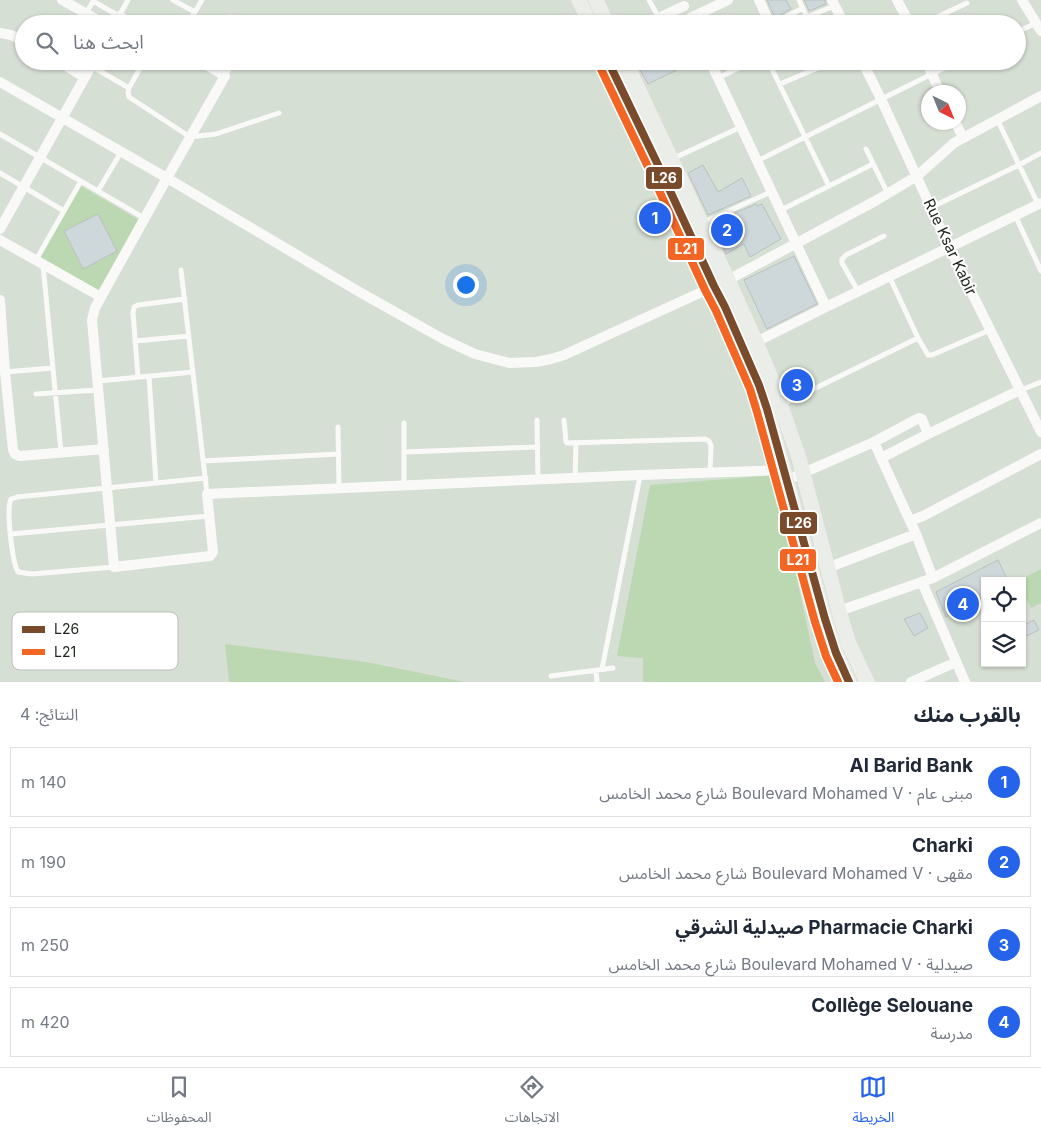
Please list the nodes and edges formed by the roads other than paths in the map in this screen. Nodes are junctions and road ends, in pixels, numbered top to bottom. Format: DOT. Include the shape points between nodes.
graph roads {
  1 [pos="94,0"];
  2 [pos="128,0"];
  3 [pos="173,0"];
  4 [pos="202,0"];
  5 [pos="579,0"];
  6 [pos="596,0"];
  7 [pos="649,0"];
  8 [pos="728,0"];
  9 [pos="758,0"];
  10 [pos="799,0"];
  11 [pos="1022,0"];
  12 [pos="66,1"];
  13 [pos="900,1"];
  14 [pos="682,3"];
  15 [pos="834,3"];
  16 [pos="967,3"];
  17 [pos="804,8"];
  18 [pos="195,12"];
  19 [pos="86,13"];
  20 [pos="89,15"];
  21 [pos="110,15"];
  22 [pos="119,15"];
  23 [pos="193,15"];
  24 [pos="586,15"];
  25 [pos="603,15"];
  26 [pos="657,15"];
  27 [pos="664,15"];
  28 [pos="688,15"];
  29 [pos="702,15"];
  30 [pos="766,15"];
  31 [pos="790,15"];
  32 [pos="806,15"];
  33 [pos="811,15"];
  34 [pos="840,15"];
  35 [pos="906,15"];
  36 [pos="941,15"];
  37 [pos="1038,27"];
  38 [pos="0,33"];
  39 [pos="15,37"];
  40 [pos="73,70"];
  41 [pos="88,70"];
  42 [pos="101,70"];
  43 [pos="139,70"];
  44 [pos="216,70"];
  45 [pos="229,70"];
  46 [pos="612,70"];
  47 [pos="629,70"];
  48 [pos="714,70"];
  49 [pos="736,70"];
  50 [pos="773,70"];
  51 [pos="815,70"];
  52 [pos="866,70"];
  53 [pos="929,70"];
  54 [pos="939,70"];
  55 [pos="931,74"];
  56 [pos="225,76"];
  57 [pos="84,77"];
  58 [pos="718,79"];
  59 [pos="0,82"];
  60 [pos="780,84"];
  61 [pos="936,85"];
  62 [pos="129,88"];
  63 [pos="1041,96"];
  64 [pos="881,99"];
  65 [pos="279,113"];
  66 [pos="62,118"];
  67 [pos="997,118"];
  68 [pos="741,127"];
  69 [pos="959,130"];
  70 [pos="0,134"];
  71 [pos="190,137"];
  72 [pos="805,137"];
  73 [pos="963,137"];
  74 [pos="866,149"];
  75 [pos="121,152"];
  76 [pos="1041,153"];
  77 [pos="40,157"];
  78 [pos="671,159"];
  79 [pos="757,161"];
  80 [pos="873,164"];
  81 [pos="1019,165"];
  82 [pos="0,173"];
  83 [pos="917,176"];
  84 [pos="167,178"];
  85 [pos="81,181"];
  86 [pos="829,186"];
  87 [pos="23,187"];
  88 [pos="98,191"];
  89 [pos="772,192"];
  90 [pos="888,194"];
  91 [pos="1040,204"];
  92 [pos="932,207"];
  93 [pos="780,210"];
  94 [pos="64,211"];
  95 [pos="1015,216"];
  96 [pos="144,218"];
  97 [pos="701,224"];
  98 [pos="0,229"];
  99 [pos="884,236"];
  100 [pos="0,240"];
  101 [pos="796,243"];
  102 [pos="949,247"];
  103 [pos="1041,253"];
  104 [pos="1035,256"];
  105 [pos="40,262"];
  106 [pos="181,270"];
  107 [pos="1041,271"];
  108 [pos="889,276"];
  109 [pos="728,280"];
  110 [pos="714,286"];
  111 [pos="858,291"];
  112 [pos="101,297"];
  113 [pos="185,299"];
  114 [pos="0,300"];
  115 [pos="826,307"];
  116 [pos="990,330"];
  117 [pos="189,336"];
  118 [pos="918,338"];
  119 [pos="135,341"];
  120 [pos="756,342"];
  121 [pos="53,368"];
  122 [pos="5,372"];
  123 [pos="193,372"];
  124 [pos="149,376"];
  125 [pos="138,377"];
  126 [pos="1041,382"];
  127 [pos="98,385"];
  128 [pos="1020,390"];
  129 [pos="56,393"];
  130 [pos="36,394"];
  131 [pos="780,405"];
  132 [pos="537,420"];
  133 [pos="564,420"];
  134 [pos="404,423"];
  135 [pos="338,426"];
  136 [pos="1041,432"];
  137 [pos="928,434"];
  138 [pos="874,442"];
  139 [pos="576,444"];
  140 [pos="538,447"];
  141 [pos="104,448"];
  142 [pos="61,452"];
  143 [pos="404,452"];
  144 [pos="339,454"];
  145 [pos="1041,454"];
  146 [pos="881,458"];
  147 [pos="204,461"];
  148 [pos="710,473"];
  149 [pos="804,474"];
  150 [pos="640,475"];
  151 [pos="786,475"];
  152 [pos="206,478"];
  153 [pos="575,478"];
  154 [pos="538,480"];
  155 [pos="156,483"];
  156 [pos="404,486"];
  157 [pos="107,488"];
  158 [pos="339,488"];
  159 [pos="208,494"];
  160 [pos="208,516"];
  161 [pos="910,521"];
  162 [pos="1041,523"];
  163 [pos="110,525"];
  164 [pos="11,534"];
  165 [pos="916,534"];
  166 [pos="114,567"];
  167 [pos="827,568"];
  168 [pos="933,578"];
  169 [pos="922,582"];
  170 [pos="838,611"];
  171 [pos="956,662"];
  172 [pos="613,668"];
  173 [pos="602,669"];
  174 [pos="596,670"];
  175 [pos="568,674"];
  176 [pos="551,676"];
  177 [pos="569,682"];
  178 [pos="597,682"];
  179 [pos="849,682"];
  180 [pos="867,682"];
  181 [pos="911,682"];
  182 [pos="966,682"];
  1 -- 19 [label="lane"];
  1 -- 21 [label="lane"];
  2 -- 22 [label="lane"];
  3 -- 18 [label="lane"];
  4 -- 18 [label="lane"];
  5 -- 24 [label="street"];
  6 -- 25 [label="street"];
  7 -- 26 [label="lane"];
  8 -- 29 [label="street"];
  9 -- 30 [label="street"];
  10 -- 17 [label="lane"];
  11 -- 37 [label="street"];
  12 -- 19 [label="street"];
  13 -- 35 [label="street"];
  14 -- 27 [label="street"];
  14 -- 28 [label="street"];
  15 -- 33 [label="lane"];
  15 -- 34 [label="street"];
  16 -- 36 [label="lane"];
  17 -- 31 [label="lane"];
  17 -- 32 [label="lane"];
  18 -- 23 [label="lane"];
  19 -- 20 [label="street"];
  38 -- 39 [label="street"];
  40 -- 57 [label="street"];
  41 -- 57 [label="street"];
  42 -- 62 [label="lane"];
  43 -- 62 [label="lane"];
  44 -- 56 [label="street"];
  45 -- 56 [label="lane"];
  46 -- 110 [label="street"];
  47 -- 78 [label="street"];
  48 -- 58 [label="street"];
  49 -- 58 [label="lane"];
  50 -- 60 [label="lane"];
  51 -- 60 [label="lane"];
  52 -- 64 [label="street, Rue Ksar Kabir"];
  53 -- 55 [label="street"];
  54 -- 55 [label="lane"];
  55 -- 61 [label="street"];
  55 -- 64 [label="lane"];
  56 -- 71 [label="street"];
  57 -- 66 [label="street"];
  58 -- 68 [label="street"];
  59 -- 66 [label="street"];
  60 -- 72 [label="lane"];
  62 -- 71 [label="lane" via="128,94 132,99"];
  63 -- 67 [label="street"];
  64 -- 72 [label="lane"];
  64 -- 83 [label="street, Rue Ksar Kabir"];
  65 -- 71 [label="lane" via="216,134"];
  66 -- 75 [label="street"];
  66 -- 77 [label="street"];
  67 -- 73 [label="street"];
  67 -- 81 [label="lane"];
  68 -- 78 [label="lane"];
  68 -- 79 [label="street"];
  69 -- 73 [label="street"];
  70 -- 77 [label="lane"];
  71 -- 84 [label="street"];
  72 -- 79 [label="lane"];
  72 -- 86 [label="lane"];
  73 -- 83 [label="street"];
  74 -- 80 [label="lane"];
  75 -- 84 [label="street"];
  75 -- 88 [label="lane"];
  76 -- 81 [label="lane"];
  77 -- 85 [label="lane"];
  77 -- 87 [label="street"];
  78 -- 97 [label="street"];
  79 -- 89 [label="street"];
  80 -- 86 [label="lane"];
  80 -- 90 [label="lane"];
  81 -- 91 [label="lane"];
  81 -- 92 [label="lane"];
  82 -- 87 [label="lane"];
  83 -- 90 [label="street"];
  83 -- 92 [label="street, Rue Ksar Kabir"];
  84 -- 96 [label="street"];
  84 -- 110 [label="street" via="442,338 475,354 509,363 564,356"];
  85 -- 88 [label="lane"];
  85 -- 94 [label="lane"];
  86 -- 93 [label="lane"];
  87 -- 94 [label="lane"];
  87 -- 98 [label="street"];
  88 -- 96 [label="lane"];
  89 -- 93 [label="street"];
  89 -- 97 [label="lane"];
  90 -- 101 [label="street"];
  91 -- 95 [label="street"];
  92 -- 102 [label="street, Rue Ksar Kabir"];
  93 -- 101 [label="street"];
  94 -- 105 [label="lane"];
  95 -- 102 [label="street"];
  95 -- 104 [label="lane"];
  96 -- 112 [label="street"];
  97 -- 109 [label="street"];
  99 -- 111 [label="lane" via="842,259"];
  100 -- 105 [label="street"];
  101 -- 109 [label="street"];
  101 -- 115 [label="street"];
  102 -- 108 [label="street"];
  102 -- 116 [label="street, Rue Ksar Kabir"];
  103 -- 104 [label="lane"];
  104 -- 107 [label="lane"];
  105 -- 112 [label="street"];
  105 -- 121 [label="lane"];
  106 -- 113 [label="lane"];
  108 -- 111 [label="street"];
  108 -- 118 [label="lane"];
  109 -- 110 [label="street"];
  109 -- 120 [label="street"];
  110 -- 151 [label="street" via="759,385"];
  111 -- 115 [label="street"];
  112 -- 127 [label="street" via="92,320"];
  113 -- 117 [label="lane"];
  113 -- 119 [label="lane" via="136,305 133,313"];
  114 -- 122 [label="street"];
  115 -- 120 [label="street"];
  116 -- 118 [label="lane" via="930,356"];
  116 -- 128 [label="street, Rue Ksar Kabir"];
  117 -- 119 [label="lane"];
  117 -- 123 [label="lane"];
  118 -- 131 [label="lane"];
  119 -- 125 [label="lane"];
  120 -- 131 [label="street"];
  121 -- 122 [label="lane"];
  121 -- 129 [label="lane"];
  122 -- 142 [label="street" via="15,454"];
  123 -- 124 [label="lane"];
  123 -- 147 [label="lane"];
  124 -- 125 [label="lane"];
  124 -- 155 [label="lane"];
  125 -- 127 [label="lane"];
  126 -- 128 [label="lane"];
  127 -- 129 [label="lane"];
  127 -- 141 [label="street"];
  128 -- 136 [label="street, Rue Ksar Kabir"];
  128 -- 137 [label="street"];
  129 -- 130 [label="lane"];
  129 -- 142 [label="lane"];
  131 -- 149 [label="street"];
  132 -- 140 [label="lane"];
  133 -- 139 [label="lane" via="566,443"];
  134 -- 143 [label="lane"];
  135 -- 144 [label="lane"];
  137 -- 138 [label="street" via="919,418"];
  137 -- 146 [label="street"];
  138 -- 146 [label="street"];
  138 -- 149 [label="street"];
  139 -- 148 [label="lane" via="705,439 710,445"];
  139 -- 153 [label="lane"];
  140 -- 143 [label="lane"];
  140 -- 154 [label="lane"];
  141 -- 142 [label="street"];
  141 -- 157 [label="street"];
  143 -- 156 [label="lane"];
  144 -- 147 [label="lane"];
  144 -- 158 [label="lane"];
  145 -- 161 [label="street"];
  146 -- 161 [label="street"];
  147 -- 152 [label="lane"];
  148 -- 150 [label="street"];
  148 -- 151 [label="street"];
  149 -- 151 [label="street"];
  149 -- 167 [label="street"];
  150 -- 153 [label="street"];
  150 -- 173 [label="lane"];
  151 -- 179 [label="street" via="825,620"];
  152 -- 155 [label="lane"];
  152 -- 159 [label="lane"];
  153 -- 154 [label="street"];
  154 -- 156 [label="street"];
  155 -- 157 [label="lane"];
  156 -- 158 [label="street"];
  157 -- 163 [label="street"];
  157 -- 164 [label="lane" via="11,499"];
  158 -- 159 [label="street"];
  159 -- 160 [label="street"];
  160 -- 163 [label="lane"];
  160 -- 166 [label="street" via="210,556"];
  161 -- 165 [label="street"];
  162 -- 168 [label="street"];
  163 -- 164 [label="lane"];
  163 -- 166 [label="street"];
  164 -- 166 [label="lane" via="18,572 32,574"];
  165 -- 167 [label="street"];
  165 -- 168 [label="street"];
  167 -- 170 [label="street"];
  168 -- 169 [label="street"];
  169 -- 170 [label="street"];
  169 -- 171 [label="street"];
  170 -- 180 [label="street"];
  171 -- 181 [label="street"];
  171 -- 182 [label="street"];
  172 -- 173 [label="lane"];
  173 -- 174 [label="lane"];
  174 -- 175 [label="lane"];
  174 -- 178 [label="lane"];
  175 -- 176 [label="lane"];
  175 -- 177 [label="lane"];
}
